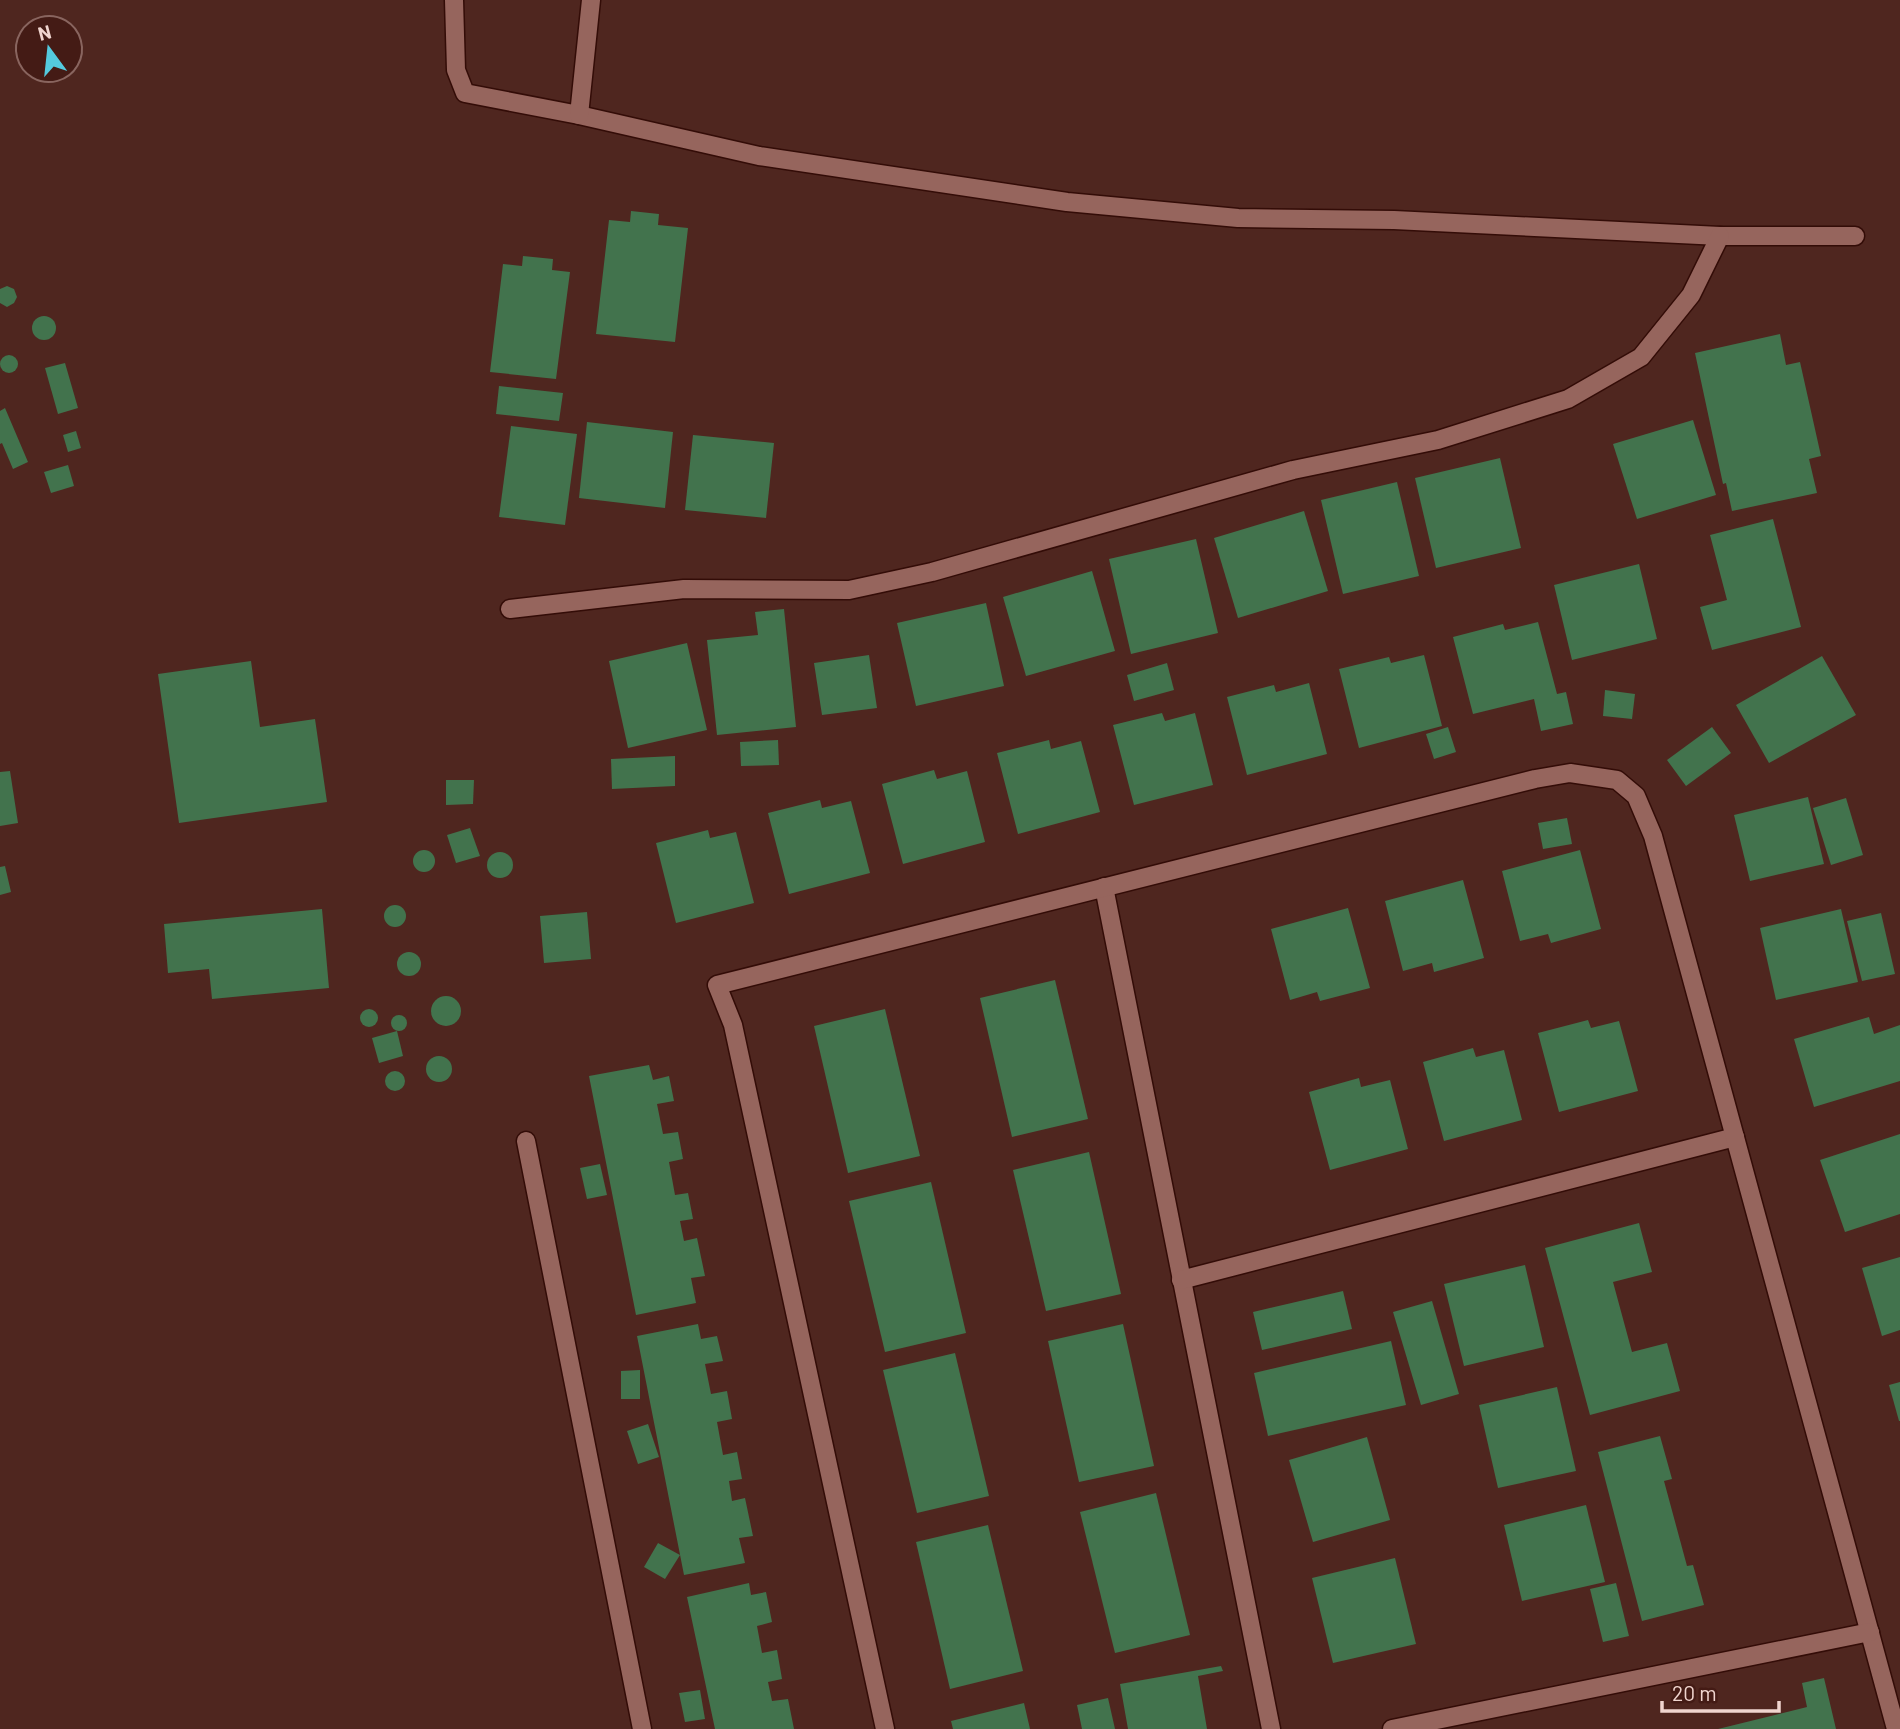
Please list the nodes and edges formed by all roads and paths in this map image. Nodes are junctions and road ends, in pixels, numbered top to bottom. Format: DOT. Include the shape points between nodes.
graph roads {
  1 [pos="454,0"];
  2 [pos="591,0"];
  3 [pos="579,116"];
  4 [pos="1720,236"];
  5 [pos="1855,236"];
  6 [pos="510,609"];
  7 [pos="1104,887"];
  8 [pos="1735,1137"];
  9 [pos="526,1141"];
  10 [pos="1181,1280"];
  11 [pos="1870,1632"];
  12 [pos="642,1729"];
  13 [pos="885,1729"];
  14 [pos="1271,1729"];
  15 [pos="1392,1729"];
  16 [pos="1896,1729"];
  1 -- 3 [label="street" via="456,70 465,93"];
  2 -- 3 [label="street"];
  3 -- 4 [label="street" via="759,156 1067,202 1238,218 1394,220"];
  4 -- 5 [label="street"];
  4 -- 6 [label="street" via="1691,295 1641,357 1568,399 1438,440 1293,470 932,572 849,590 684,589"];
  7 -- 8 [label="street" via="1535,779 1570,773 1617,780 1636,796 1653,836"];
  7 -- 10 [label="street"];
  7 -- 13 [label="street" via="717,985 733,1025"];
  8 -- 10 [label="street"];
  8 -- 11 [label="street"];
  9 -- 12 [label="street"];
  10 -- 14 [label="street"];
  11 -- 15 [label="street"];
  11 -- 16 [label="street"];
}
